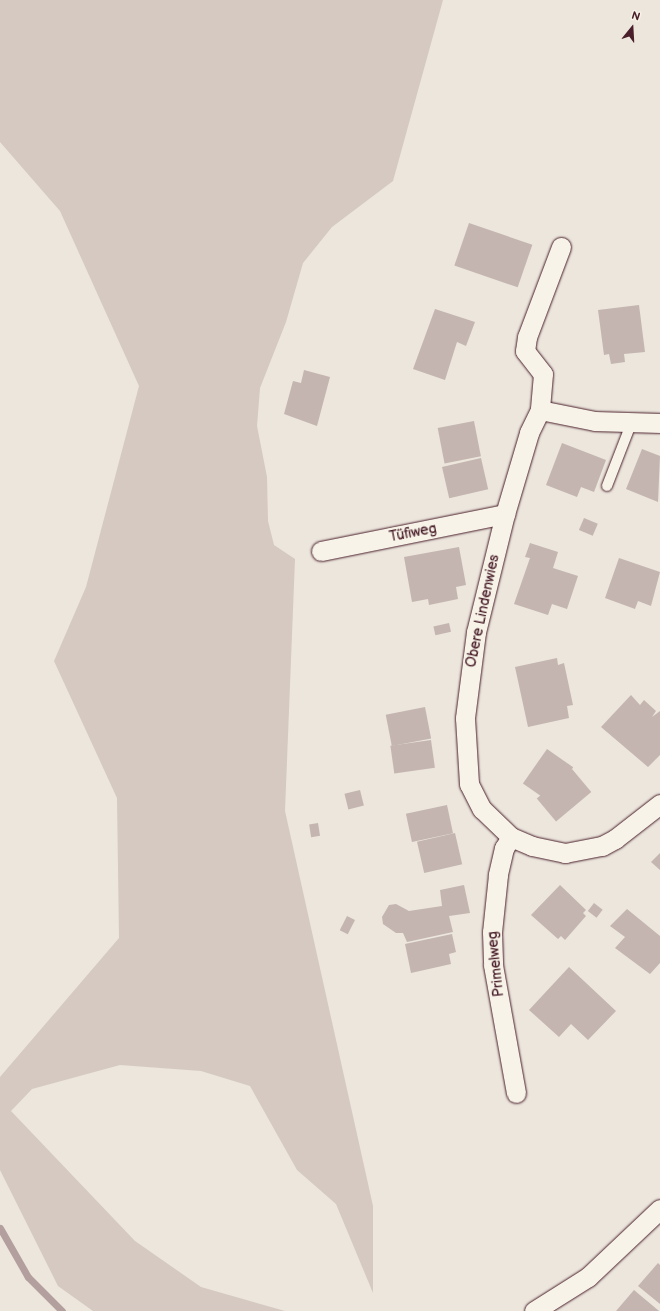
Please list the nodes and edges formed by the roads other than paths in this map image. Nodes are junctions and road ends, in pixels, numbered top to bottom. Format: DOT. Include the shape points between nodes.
graph roads {
  1 [pos="561,247"];
  2 [pos="540,410"];
  3 [pos="660,423"];
  4 [pos="631,424"];
  5 [pos="607,486"];
  6 [pos="505,514"];
  7 [pos="321,551"];
  8 [pos="660,804"];
  9 [pos="511,837"];
  10 [pos="516,1092"];
  11 [pos="660,1209"];
  12 [pos="534,1311"];
  1 -- 2 [label="street, Obere Lindenwies" via="527,337 525,351 543,374"];
  2 -- 4 [label="street" via="595,421"];
  2 -- 6 [label="street, Obere Lindenwies" via="529,434"];
  3 -- 4 [label="street"];
  4 -- 5 [label="lane"];
  6 -- 7 [label="street, Tüfiweg"];
  6 -- 9 [label="street, Obere Lindenwies" via="476,632 464,749 468,784 482,809"];
  8 -- 9 [label="street, Obere Lindenwies" via="602,846 565,853 532,846"];
  9 -- 10 [label="street, Primelweg" via="504,848 498,875 492,932 494,965"];
  11 -- 12 [label="street" via="588,1276"];
}
